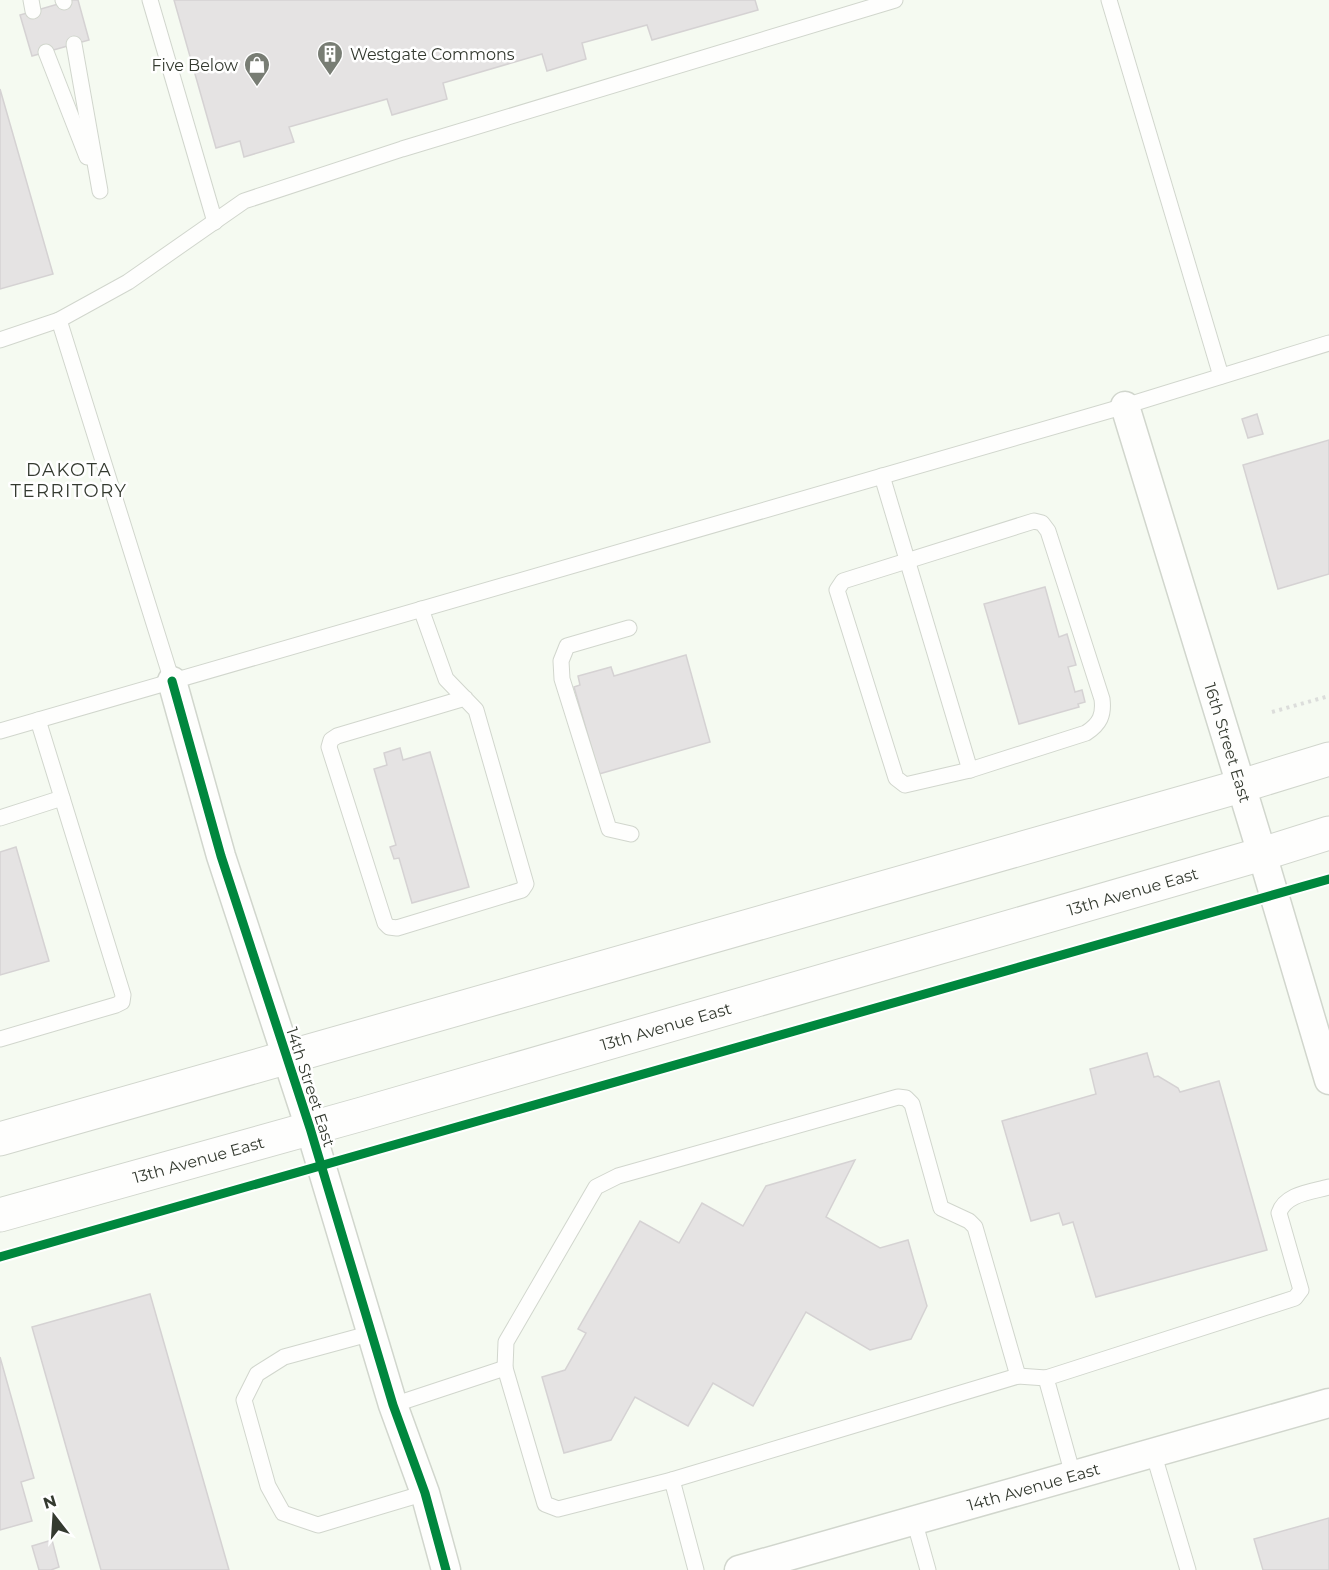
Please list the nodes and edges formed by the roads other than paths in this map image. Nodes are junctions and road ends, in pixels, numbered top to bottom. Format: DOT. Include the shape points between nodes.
graph roads {
  1 [pos="150,0"];
  2 [pos="895,0"];
  3 [pos="1109,0"];
  4 [pos="74,44"];
  5 [pos="46,52"];
  6 [pos="215,222"];
  7 [pos="59,320"];
  8 [pos="0,340"];
  9 [pos="1329,343"];
  10 [pos="1221,376"];
  11 [pos="1125,406"];
  12 [pos="882,476"];
  13 [pos="908,562"];
  14 [pos="421,609"];
  15 [pos="629,628"];
  16 [pos="172,681"];
  17 [pos="465,698"];
  18 [pos="38,720"];
  19 [pos="0,731"];
  20 [pos="1329,759"];
  21 [pos="970,770"];
  22 [pos="1241,786"];
  23 [pos="62,798"];
  24 [pos="0,818"];
  25 [pos="1329,833"];
  26 [pos="631,834"];
  27 [pos="1262,854"];
  28 [pos="0,1039"];
  29 [pos="286,1058"];
  30 [pos="1329,1080"];
  31 [pos="310,1128"];
  32 [pos="0,1139"];
  33 [pos="1329,1187"];
  34 [pos="0,1215"];
  35 [pos="372,1333"];
  36 [pos="505,1368"];
  37 [pos="1018,1376"];
  38 [pos="1046,1378"];
  39 [pos="1329,1403"];
  40 [pos="393,1405"];
  41 [pos="1153,1452"];
  42 [pos="1073,1475"];
  43 [pos="672,1480"];
  44 [pos="425,1493"];
  45 [pos="914,1520"];
  46 [pos="446,1570"];
  47 [pos="696,1570"];
  48 [pos="739,1570"];
  49 [pos="928,1570"];
  50 [pos="1188,1570"];
  1 -- 6 [label="lane"];
  2 -- 6 [label="lane" via="381,156 244,201"];
  3 -- 10 [label="lane"];
  4 -- 5 [label="lane" via="100,191"];
  6 -- 7 [label="lane" via="128,282"];
  7 -- 8 [label="lane"];
  7 -- 16 [label="lane"];
  9 -- 10 [label="lane"];
  10 -- 11 [label="lane"];
  11 -- 12 [label="lane"];
  11 -- 22 [label="street, 16th Street East"];
  12 -- 13 [label="lane"];
  12 -- 14 [label="lane"];
  13 -- 21 [label="lane"];
  13 -- 21 [label="lane" via="843,581 837,590 896,778 905,785"];
  13 -- 21 [label="lane" via="1034,521 1042,523 1048,531 1101,699 1101,719 1086,733"];
  14 -- 16 [label="lane"];
  14 -- 17 [label="lane" via="446,678"];
  15 -- 26 [label="lane" via="567,646 561,661 562,679 609,829"];
  16 -- 18 [label="lane"];
  16 -- 29 [label="street, 14th Street East" via="221,856"];
  17 -- 17 [label="lane" via="476,710 526,884 522,890 397,928 389,927 329,747 331,740"];
  18 -- 19 [label="lane"];
  18 -- 23 [label="lane"];
  20 -- 22 [label="main road"];
  22 -- 27 [label="street, 16th Street East"];
  22 -- 29 [label="main road"];
  23 -- 24 [label="lane"];
  23 -- 28 [label="lane" via="122,1002"];
  25 -- 27 [label="main road, 13th Avenue East"];
  27 -- 30 [label="street, 16th Street East"];
  27 -- 31 [label="main road, 13th Avenue East"];
  29 -- 31 [label="street, 14th Street East"];
  29 -- 32 [label="main road"];
  31 -- 34 [label="main road, 13th Avenue East"];
  31 -- 35 [label="street, 14th Street East"];
  33 -- 38 [label="lane" via="1288,1199 1281,1205 1279,1213 1301,1290 1295,1298"];
  35 -- 40 [label="street, 14th Street East"];
  35 -- 44 [label="lane" via="284,1357 257,1374 244,1400 268,1486 283,1513 318,1525"];
  36 -- 37 [label="lane" via="506,1342 596,1187 618,1176 898,1097 912,1104 941,1208 975,1227"];
  36 -- 40 [label="lane"];
  36 -- 43 [label="lane" via="546,1504 558,1509"];
  37 -- 38 [label="lane"];
  37 -- 43 [label="lane"];
  38 -- 42 [label="lane"];
  39 -- 41 [label="street, 14th Avenue East"];
  40 -- 44 [label="street, 14th Street East"];
  41 -- 42 [label="street, 14th Avenue East"];
  41 -- 50 [label="lane"];
  42 -- 45 [label="street, 14th Avenue East"];
  43 -- 47 [label="lane"];
  44 -- 46 [label="street, 14th Street East"];
  45 -- 48 [label="street, 14th Avenue East"];
  45 -- 49 [label="lane"];
}
